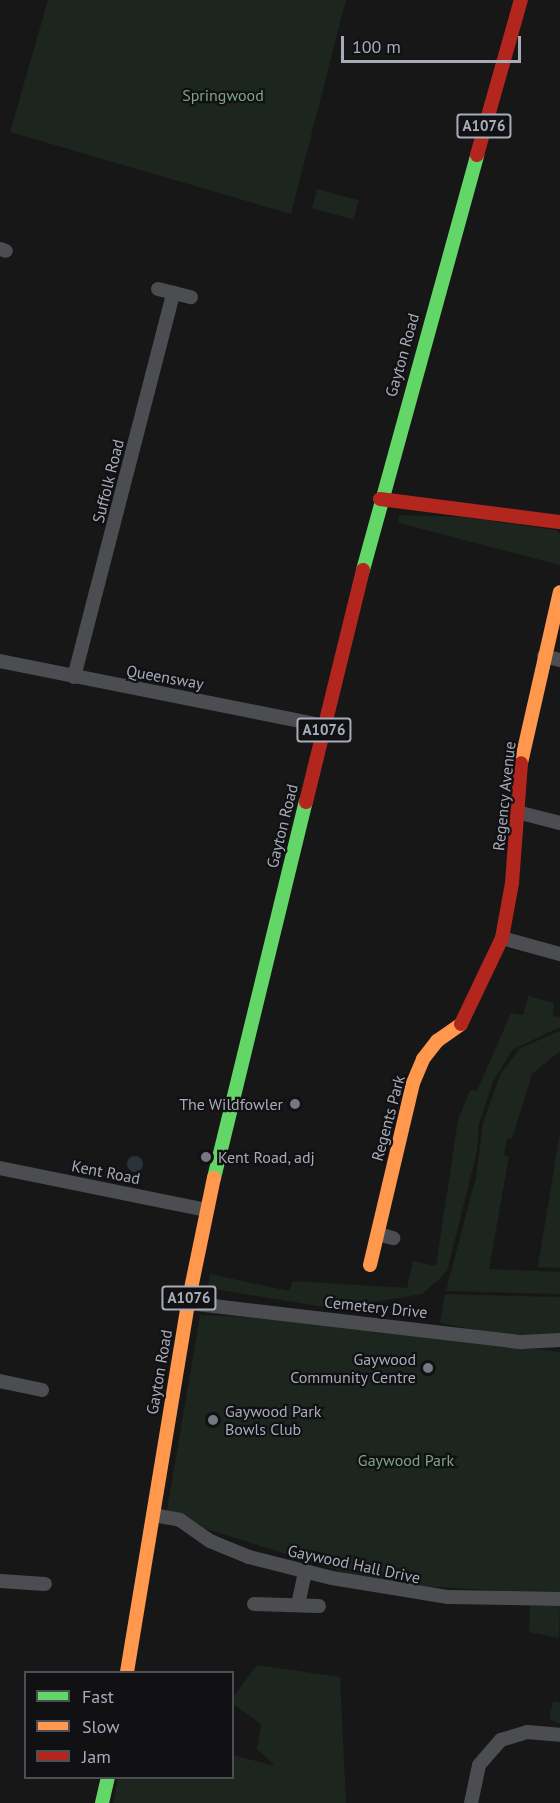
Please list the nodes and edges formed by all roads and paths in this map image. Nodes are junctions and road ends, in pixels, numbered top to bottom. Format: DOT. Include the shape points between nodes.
graph roads {
  1 [pos="521,0"];
  2 [pos="158,289"];
  3 [pos="173,293"];
  4 [pos="191,297"];
  5 [pos="380,499"];
  6 [pos="560,522"];
  7 [pos="560,592"];
  8 [pos="544,656"];
  9 [pos="560,660"];
  10 [pos="0,661"];
  11 [pos="74,677"];
  12 [pos="325,726"];
  13 [pos="517,812"];
  14 [pos="560,823"];
  15 [pos="502,938"];
  16 [pos="560,954"];
  17 [pos="487,966"];
  18 [pos="0,1168"];
  19 [pos="206,1210"];
  20 [pos="378,1234"];
  21 [pos="393,1238"];
  22 [pos="370,1265"];
  23 [pos="188,1303"];
  24 [pos="560,1340"];
  25 [pos="0,1381"];
  26 [pos="42,1390"];
  27 [pos="153,1515"];
  28 [pos="305,1572"];
  29 [pos="0,1581"];
  30 [pos="45,1584"];
  31 [pos="560,1599"];
  32 [pos="254,1604"];
  33 [pos="298,1605"];
  34 [pos="319,1606"];
  35 [pos="127,1671"];
  36 [pos="560,1735"];
  37 [pos="108,1779"];
  38 [pos="102,1803"];
  39 [pos="471,1803"];
  1 -- 5 [label="main road, Gayton Road / A1076"];
  2 -- 3 [label="street"];
  3 -- 4 [label="street"];
  3 -- 11 [label="street, Suffolk Road"];
  5 -- 6 [label="main road"];
  5 -- 12 [label="main road, Gayton Road / A1076"];
  7 -- 8 [label="main road, Regency Avenue"];
  8 -- 9 [label="street"];
  8 -- 13 [label="main road, Regency Avenue" via="522,756"];
  10 -- 11 [label="street, Queensway"];
  11 -- 12 [label="street, Queensway"];
  12 -- 19 [label="main road, Gayton Road / A1076"];
  13 -- 14 [label="street"];
  13 -- 15 [label="main road, Regency Avenue" via="512,883"];
  15 -- 16 [label="street"];
  15 -- 17 [label="main road, Regency Avenue"];
  17 -- 20 [label="main road, Regents Park" via="466,1020 437,1041 423,1059 413,1083"];
  18 -- 19 [label="street, Kent Road"];
  19 -- 23 [label="main road, Gayton Road / A1076"];
  20 -- 21 [label="street"];
  20 -- 22 [label="main road, Regents Park"];
  23 -- 24 [label="street, Cemetery Drive" via="522,1342"];
  23 -- 27 [label="main road, Gayton Road / A1076"];
  25 -- 26 [label="street"];
  27 -- 28 [label="street, Gaywood Hall Drive" via="180,1520 230,1550"];
  27 -- 35 [label="main road, Gayton Road / A1076"];
  28 -- 31 [label="street, Gaywood Hall Drive" via="416,1594"];
  28 -- 33 [label="street"];
  29 -- 30 [label="street"];
  32 -- 33 [label="street"];
  33 -- 34 [label="street"];
  36 -- 39 [label="street" via="527,1732 501,1740 479,1765 472,1783"];
  37 -- 38 [label="main road"];
}
